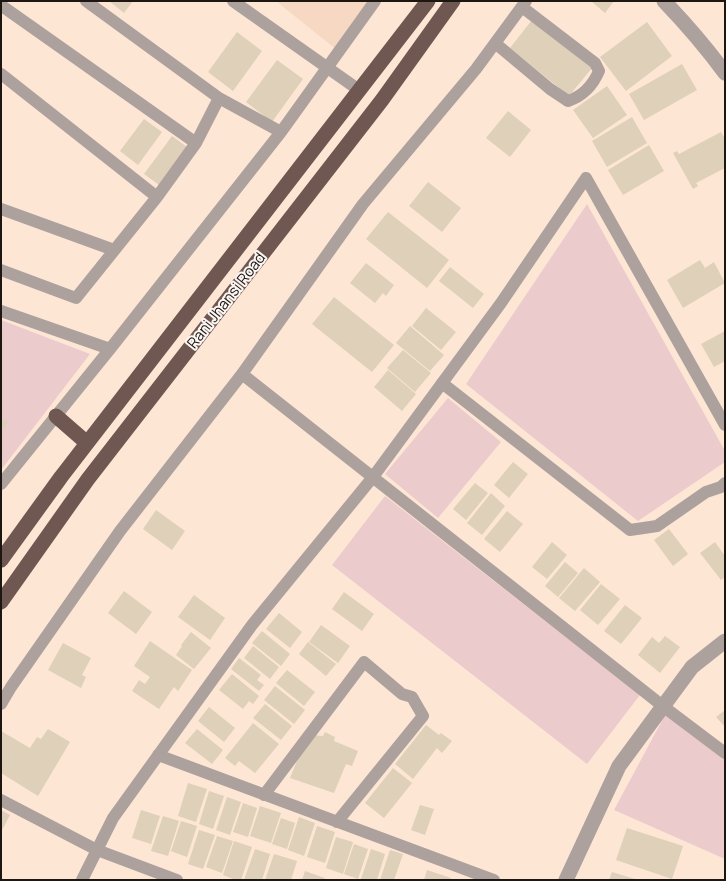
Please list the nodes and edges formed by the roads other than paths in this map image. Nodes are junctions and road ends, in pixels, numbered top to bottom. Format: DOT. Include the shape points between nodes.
graph roads {
  1 [pos="3,1"];
  2 [pos="86,1"];
  3 [pos="233,1"];
  4 [pos="375,1"];
  5 [pos="428,1"];
  6 [pos="452,1"];
  7 [pos="664,1"];
  8 [pos="524,4"];
  9 [pos="250,6"];
  10 [pos="2,7"];
  11 [pos="496,43"];
  12 [pos="326,68"];
  13 [pos="725,73"];
  14 [pos="1,74"];
  15 [pos="359,90"];
  16 [pos="219,98"];
  17 [pos="281,132"];
  18 [pos="196,143"];
  19 [pos="156,198"];
  20 [pos="1,209"];
  21 [pos="114,250"];
  22 [pos="1,270"];
  23 [pos="1,311"];
  24 [pos="180,323"];
  25 [pos="199,337"];
  26 [pos="110,349"];
  27 [pos="150,362"];
  28 [pos="242,374"];
  29 [pos="167,378"];
  30 [pos="442,383"];
  31 [pos="56,416"];
  32 [pos="725,425"];
  33 [pos="87,443"];
  34 [pos="373,477"];
  35 [pos="725,483"];
  36 [pos="1,484"];
  37 [pos="1,560"];
  38 [pos="1,602"];
  39 [pos="725,641"];
  40 [pos="1,704"];
  41 [pos="664,707"];
  42 [pos="725,753"];
  43 [pos="158,756"];
  44 [pos="264,795"];
  45 [pos="1,800"];
  46 [pos="338,822"];
  47 [pos="97,850"];
  48 [pos="82,880"];
  49 [pos="177,880"];
  50 [pos="494,880"];
  51 [pos="566,880"];
  1 -- 10 [label="street"];
  2 -- 16 [label="street"];
  3 -- 9 [label="street"];
  4 -- 12 [label="street"];
  5 -- 15 [label="highway, Rani Jhansi Road"];
  6 -- 25 [label="highway, Rani Jhansi Road" via="382,100"];
  7 -- 13 [label="street"];
  8 -- 11 [label="street"];
  8 -- 11 [label="street" via="595,63 599,71 596,78 584,94 568,101"];
  9 -- 12 [label="street"];
  10 -- 18 [label="street"];
  11 -- 28 [label="street" via="363,204"];
  12 -- 15 [label="street"];
  12 -- 17 [label="street"];
  14 -- 19 [label="street"];
  15 -- 24 [label="highway, Rani Jhansi Road"];
  16 -- 17 [label="street"];
  16 -- 18 [label="street"];
  17 -- 26 [label="street"];
  18 -- 19 [label="street"];
  19 -- 21 [label="street"];
  20 -- 21 [label="street"];
  21 -- 22 [label="street" via="76,298"];
  23 -- 26 [label="street"];
  24 -- 25 [label="highway"];
  24 -- 27 [label="highway, Rani Jhansi Road"];
  25 -- 29 [label="highway, Rani Jhansi Road"];
  26 -- 31 [label="street"];
  27 -- 29 [label="highway"];
  27 -- 33 [label="highway, Rani Jhansi Road"];
  28 -- 34 [label="street"];
  28 -- 40 [label="street" via="120,531"];
  29 -- 38 [label="highway, Rani Jhansi Road" via="88,479"];
  30 -- 32 [label="street" via="586,178"];
  30 -- 34 [label="street"];
  30 -- 35 [label="street" via="630,530 657,526 706,492"];
  31 -- 33 [label="highway"];
  31 -- 36 [label="street"];
  33 -- 37 [label="highway, Rani Jhansi Road"];
  34 -- 41 [label="street"];
  34 -- 43 [label="street" via="252,625"];
  39 -- 41 [label="street" via="692,667"];
  41 -- 42 [label="street"];
  41 -- 51 [label="street" via="619,766"];
  43 -- 44 [label="street"];
  43 -- 47 [label="street" via="113,818"];
  44 -- 46 [label="street"];
  44 -- 46 [label="street" via="364,662 402,694 412,697 423,716"];
  45 -- 47 [label="street"];
  46 -- 50 [label="street"];
  47 -- 48 [label="street"];
  47 -- 49 [label="street"];
}
